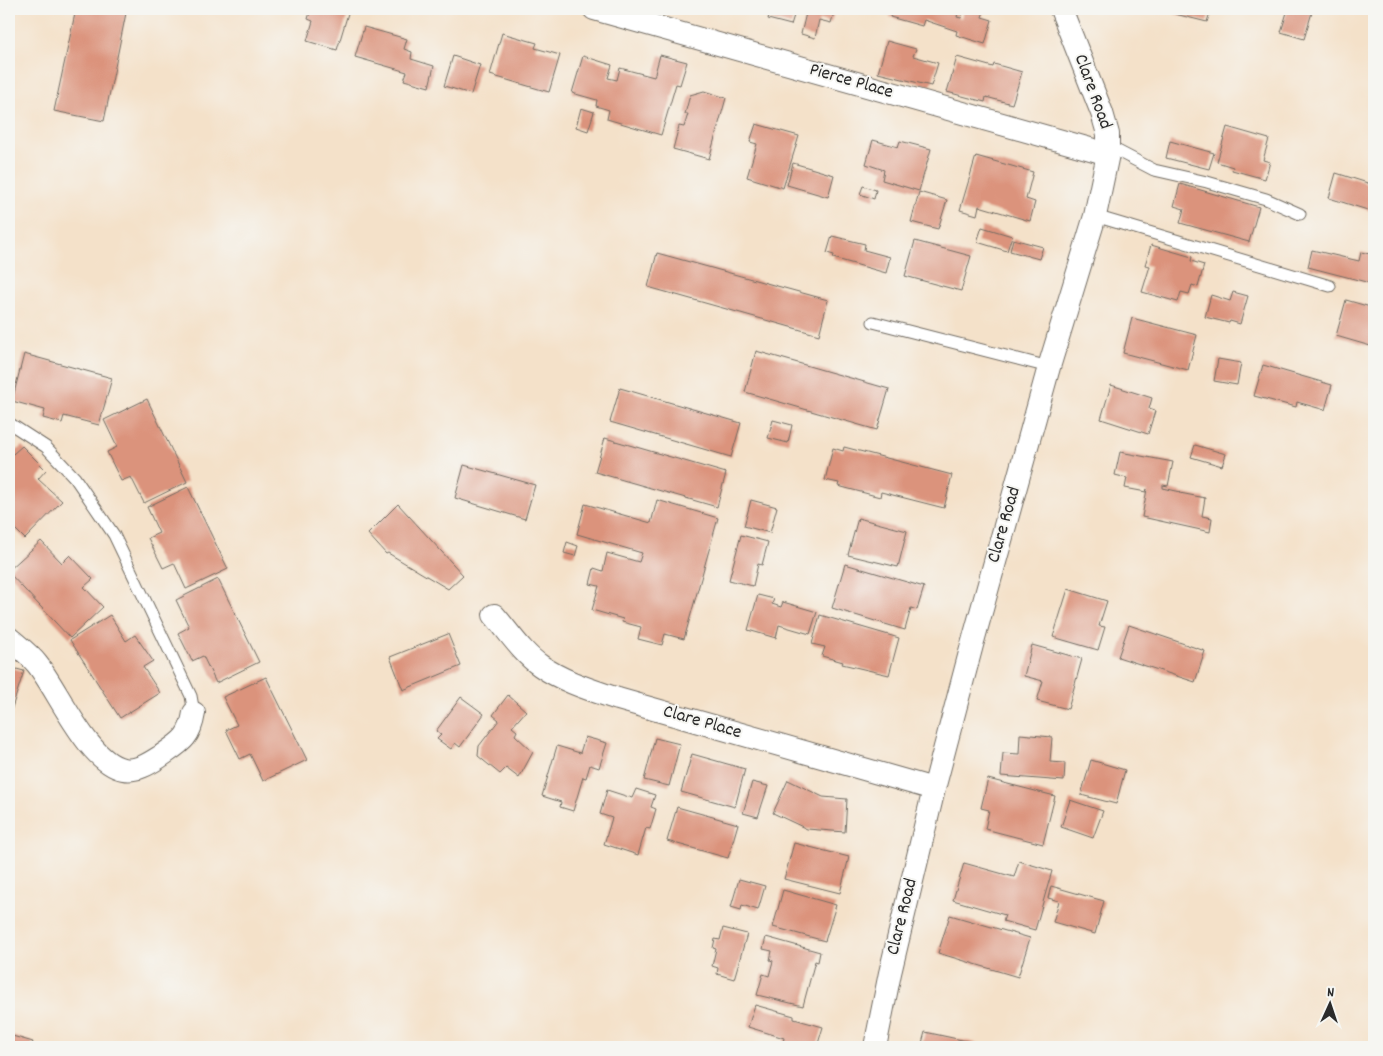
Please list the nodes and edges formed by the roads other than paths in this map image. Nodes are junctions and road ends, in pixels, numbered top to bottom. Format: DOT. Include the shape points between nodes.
graph roads {
  1 [pos="594,9"];
  2 [pos="1061,9"];
  3 [pos="1108,150"];
  4 [pos="1300,214"];
  5 [pos="1095,216"];
  6 [pos="1330,286"];
  7 [pos="873,322"];
  8 [pos="1049,367"];
  9 [pos="9,423"];
  10 [pos="494,615"];
  11 [pos="9,638"];
  12 [pos="194,713"];
  13 [pos="934,789"];
  14 [pos="875,1047"];
  1 -- 3 [label="street, Pierce Place"];
  2 -- 3 [label="street, Clare Road" via="1102,112"];
  3 -- 4 [label="lane" via="1154,170 1266,199"];
  3 -- 5 [label="street, Clare Road"];
  5 -- 6 [label="lane"];
  5 -- 8 [label="street, Clare Road"];
  7 -- 8 [label="lane"];
  8 -- 13 [label="street, Clare Road"];
  9 -- 12 [label="lane" via="46,448 75,478 114,535 191,696"];
  10 -- 13 [label="street, Clare Place" via="540,665 586,688"];
  11 -- 12 [label="street" via="37,664 98,753 121,769 133,770 144,766 176,746 192,727"];
  13 -- 14 [label="street, Clare Road"];
}
